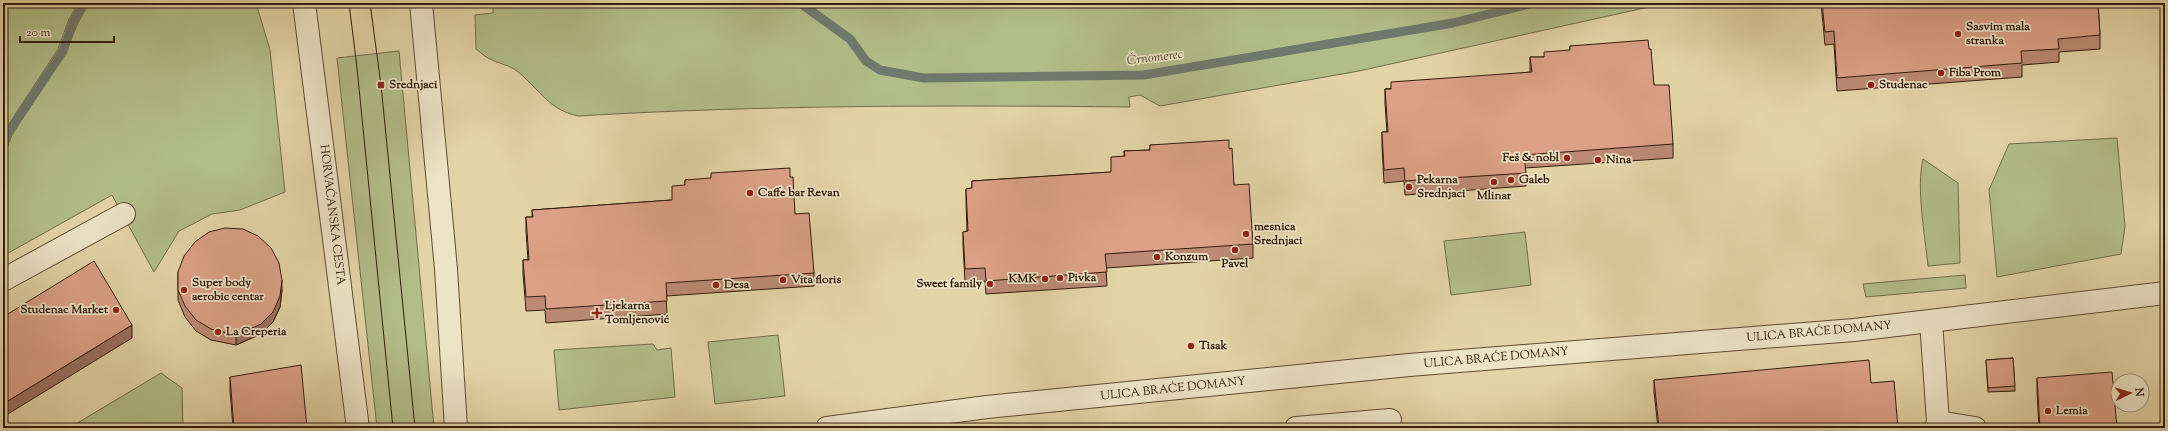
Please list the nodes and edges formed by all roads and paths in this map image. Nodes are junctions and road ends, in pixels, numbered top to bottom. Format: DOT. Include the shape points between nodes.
graph roads {
  1 [pos="304,3"];
  2 [pos="421,3"];
  3 [pos="124,214"];
  4 [pos="3,280"];
  5 [pos="2165,293"];
  6 [pos="1931,321"];
  7 [pos="1390,420"];
  8 [pos="1937,425"];
  9 [pos="358,428"];
  10 [pos="456,428"];
  11 [pos="827,428"];
  12 [pos="1296,428"];
  13 [pos="1975,428"];
  1 -- 9 [label="street, HORVAĆANSKA CESTA"];
  2 -- 10 [label="street" via="446,269"];
  3 -- 4 [label="street"];
  5 -- 6 [label="street, ULICA BRAĆE DOMANY"];
  6 -- 8 [label="street"];
  6 -- 11 [label="street, ULICA BRAĆE DOMANY" via="1777,337 1409,365 987,408"];
  7 -- 12 [label="street"];
  8 -- 13 [label="street"];
}
